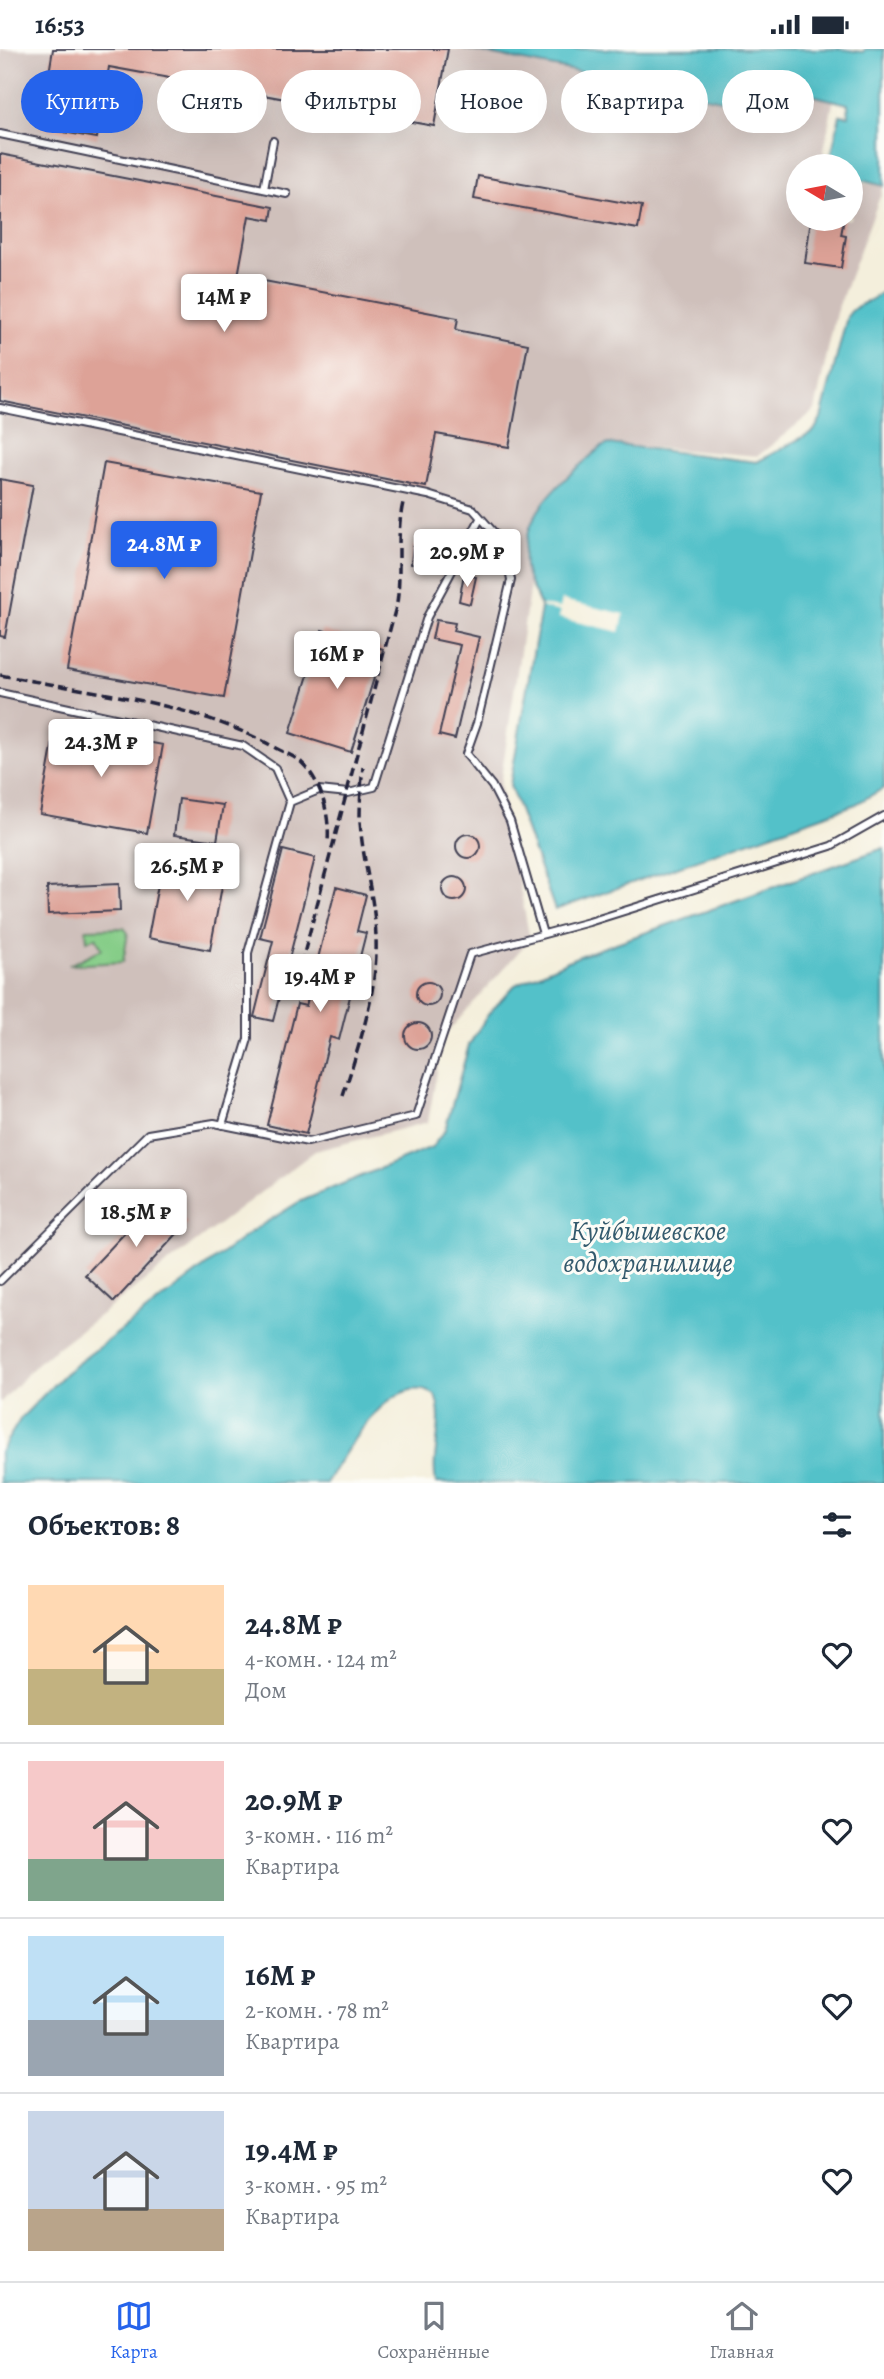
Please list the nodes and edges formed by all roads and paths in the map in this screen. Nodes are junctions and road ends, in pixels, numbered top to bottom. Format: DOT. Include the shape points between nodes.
graph roads {
  1 [pos="0,134"];
  2 [pos="273,141"];
  3 [pos="264,189"];
  4 [pos="287,194"];
  5 [pos="0,408"];
  6 [pos="480,519"];
  7 [pos="0,694"];
  8 [pos="290,802"];
  9 [pos="884,816"];
  10 [pos="543,934"];
  11 [pos="222,1125"];
  12 [pos="0,1281"];
  1 -- 3 [label="lane"];
  2 -- 3 [label="lane"];
  3 -- 4 [label="lane"];
  5 -- 6 [label="lane" via="428,495 473,509"];
  6 -- 8 [label="lane" via="427,617 374,787 348,793 319,790"];
  6 -- 10 [label="lane" via="505,545 510,580 466,754 492,786 510,821"];
  7 -- 8 [label="lane" via="243,746 275,768"];
  8 -- 11 [label="lane" via="247,953 248,1039"];
  9 -- 10 [label="lane" via="831,846"];
  10 -- 11 [label="lane" via="470,954 416,1116 308,1142"];
  11 -- 12 [label="lane" via="148,1134"];
}
